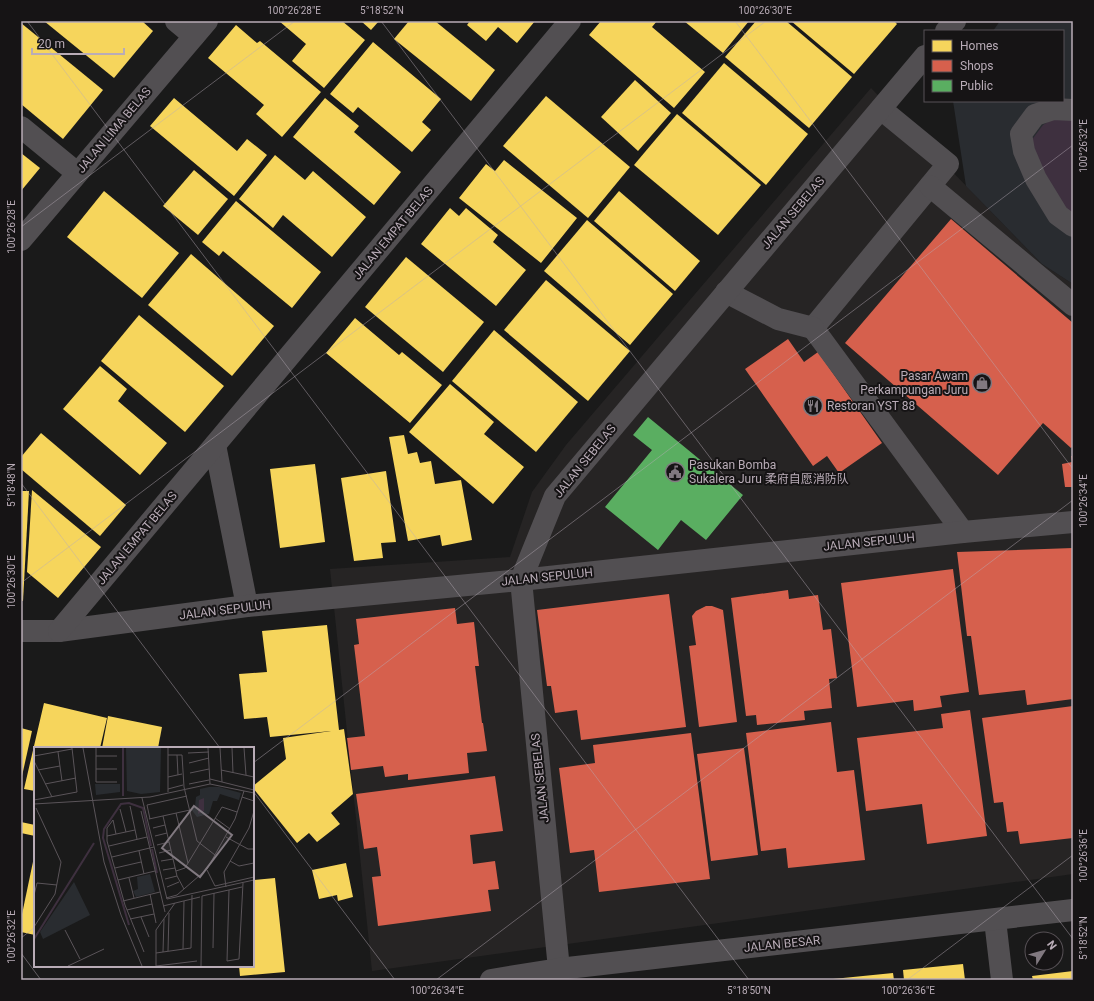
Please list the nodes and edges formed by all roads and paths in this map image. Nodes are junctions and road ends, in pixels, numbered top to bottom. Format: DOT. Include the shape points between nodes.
graph roads {
  1 [pos="176,21"];
  2 [pos="570,21"];
  3 [pos="955,21"];
  4 [pos="200,29"];
  5 [pos="947,30"];
  6 [pos="924,57"];
  7 [pos="881,108"];
  8 [pos="1073,110"];
  9 [pos="21,127"];
  10 [pos="77,173"];
  11 [pos="930,186"];
  12 [pos="1073,226"];
  13 [pos="21,240"];
  14 [pos="726,292"];
  15 [pos="1073,305"];
  16 [pos="813,328"];
  17 [pos="215,445"];
  18 [pos="1073,522"];
  19 [pos="963,532"];
  20 [pos="521,580"];
  21 [pos="247,606"];
  22 [pos="21,631"];
  23 [pos="59,631"];
  24 [pos="1073,910"];
  25 [pos="995,920"];
  26 [pos="559,970"];
  27 [pos="491,980"];
  28 [pos="1002,980"];
  1 -- 4 [label="street"];
  2 -- 17 [label="street, JALAN EMPAT BELAS"];
  3 -- 5 [label="street"];
  4 -- 10 [label="street, JALAN LIMA BELAS"];
  6 -- 7 [label="street, JALAN SEBELAS"];
  7 -- 11 [label="street" via="948,164"];
  7 -- 14 [label="street, JALAN SEBELAS"];
  8 -- 12 [label="street" via="1053,109 1035,115 1021,134 1024,151 1036,179 1058,215"];
  9 -- 10 [label="street"];
  10 -- 13 [label="street, JALAN LIMA BELAS"];
  11 -- 15 [label="street"];
  11 -- 16 [label="street"];
  14 -- 16 [label="street" via="778,319"];
  14 -- 20 [label="street, JALAN SEBELAS" via="555,496"];
  16 -- 19 [label="street"];
  17 -- 21 [label="street"];
  17 -- 23 [label="street, JALAN EMPAT BELAS"];
  18 -- 19 [label="street, JALAN SEPULUH"];
  19 -- 20 [label="street, JALAN SEPULUH"];
  20 -- 21 [label="street, JALAN SEPULUH"];
  20 -- 26 [label="street, JALAN SEBELAS"];
  21 -- 23 [label="street, JALAN SEPULUH"];
  22 -- 23 [label="street, JALAN SEPULUH"];
  24 -- 25 [label="street, JALAN BESAR"];
  25 -- 26 [label="street, JALAN BESAR"];
  25 -- 28 [label="street"];
  26 -- 27 [label="street, JALAN BESAR"];
}
